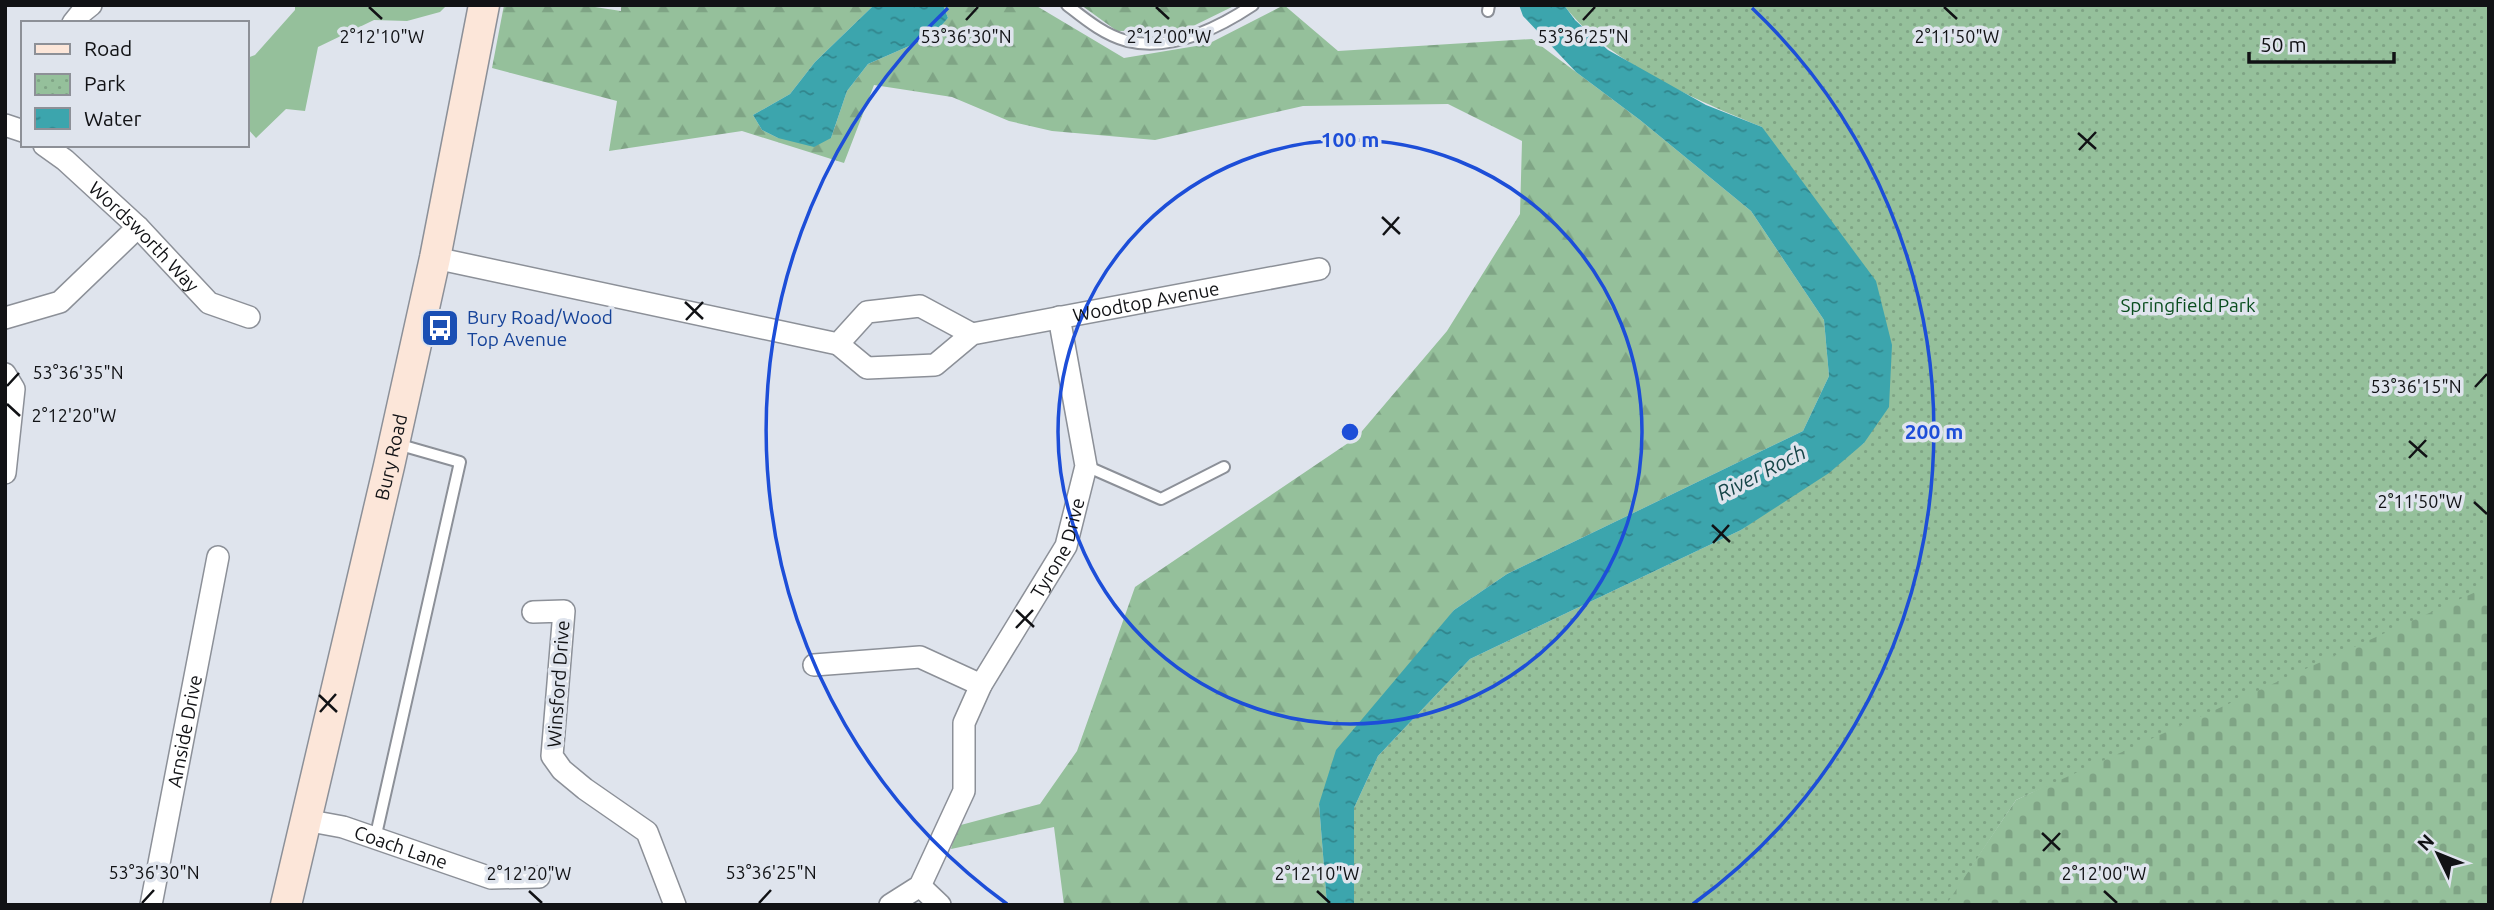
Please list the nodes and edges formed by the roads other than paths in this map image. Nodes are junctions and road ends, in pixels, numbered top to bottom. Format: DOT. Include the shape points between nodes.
graph roads {
  1 [pos="91,5"];
  2 [pos="484,5"];
  3 [pos="1067,5"];
  4 [pos="1253,5"];
  5 [pos="75,21"];
  6 [pos="47,147"];
  7 [pos="138,227"];
  8 [pos="435,258"];
  9 [pos="1319,269"];
  10 [pos="249,317"];
  11 [pos="1059,317"];
  12 [pos="5,318"];
  13 [pos="972,334"];
  14 [pos="838,344"];
  15 [pos="5,374"];
  16 [pos="394,443"];
  17 [pos="1086,466"];
  18 [pos="1224,467"];
  19 [pos="5,473"];
  20 [pos="218,557"];
  21 [pos="533,612"];
  22 [pos="814,665"];
  23 [pos="981,685"];
  24 [pos="305,820"];
  25 [pos="375,839"];
  26 [pos="539,877"];
  27 [pos="920,886"];
  28 [pos="152,905"];
  29 [pos="285,905"];
  30 [pos="675,905"];
  31 [pos="890,905"];
  32 [pos="940,905"];
  1 -- 5 [label="street"];
  2 -- 8 [label="main road, Bury Road"];
  3 -- 4 [label="lane" via="1099,29 1127,41 1157,44 1202,33"];
  6 -- 7 [label="street, Wordsworth Way"];
  7 -- 10 [label="street, Wordsworth Way" via="209,303"];
  7 -- 12 [label="street" via="60,302"];
  8 -- 14 [label="street, Woodtop Avenue"];
  8 -- 16 [label="main road, Bury Road"];
  9 -- 11 [label="street, Woodtop Avenue"];
  11 -- 13 [label="street, Woodtop Avenue"];
  11 -- 17 [label="street, Tyrone Drive"];
  13 -- 14 [label="street, Woodtop Avenue" via="935,365 867,368"];
  13 -- 14 [label="street" via="920,306 867,312"];
  15 -- 19 [label="street" via="15,389"];
  16 -- 24 [label="main road, Bury Road"];
  16 -- 25 [label="lane" via="460,462"];
  17 -- 18 [label="lane" via="1161,499"];
  17 -- 23 [label="street, Tyrone Drive" via="1066,546"];
  20 -- 28 [label="street, Arnside Drive"];
  21 -- 30 [label="street, Winsford Drive" via="564,611 552,756 562,770 647,832"];
  22 -- 23 [label="street" via="920,657"];
  23 -- 27 [label="street, Tyrone Drive" via="964,723 964,791"];
  24 -- 25 [label="street, Coach Lane"];
  24 -- 29 [label="main road, Bury Road"];
  25 -- 26 [label="street, Coach Lane" via="491,877"];
  27 -- 31 [label="street"];
  27 -- 32 [label="street"];
}
